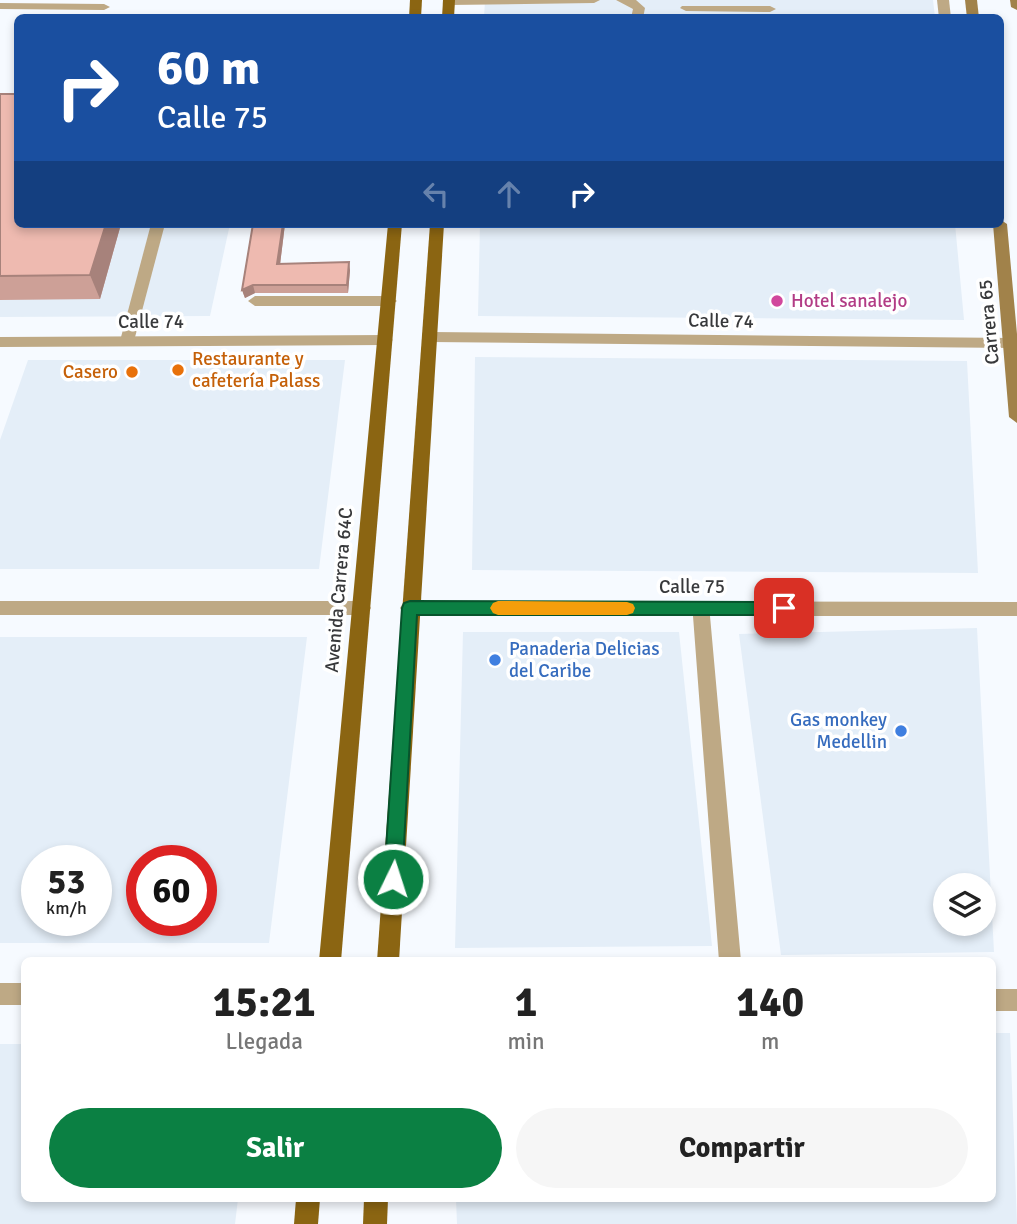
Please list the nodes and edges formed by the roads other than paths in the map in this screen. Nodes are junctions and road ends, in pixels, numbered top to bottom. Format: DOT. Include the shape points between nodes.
graph roads {
  1 [pos="594,0"];
  2 [pos="622,0"];
  3 [pos="1016,0"];
  4 [pos="449,1"];
  5 [pos="532,1"];
  6 [pos="0,6"];
  7 [pos="104,7"];
  8 [pos="1017,7"];
  9 [pos="686,8"];
  10 [pos="770,9"];
  11 [pos="638,14"];
  12 [pos="157,228"];
  13 [pos="395,228"];
  14 [pos="437,228"];
  15 [pos="1000,228"];
  16 [pos="255,301"];
  17 [pos="390,301"];
  18 [pos="431,337"];
  19 [pos="386,340"];
  20 [pos="127,341"];
  21 [pos="0,342"];
  22 [pos="1011,343"];
  23 [pos="1017,417"];
  24 [pos="0,608"];
  25 [pos="362,608"];
  26 [pos="410,608"];
  27 [pos="701,608"];
  28 [pos="1017,608"];
  29 [pos="330,957"];
  30 [pos="388,957"];
  31 [pos="730,957"];
  32 [pos="0,994"];
  33 [pos="21,995"];
  34 [pos="996,1000"];
  35 [pos="1017,1000"];
  36 [pos="308,1202"];
  37 [pos="376,1202"];
  38 [pos="306,1224"];
  39 [pos="375,1224"];
  1 -- 5 [label="street"];
  2 -- 11 [label="street" via="639,8"];
  3 -- 8 [label="main road"];
  4 -- 5 [label="street"];
  6 -- 7 [label="street"];
  9 -- 10 [label="street"];
  12 -- 20 [label="street"];
  13 -- 17 [label="main road, Avenida Carrera 64C"];
  14 -- 18 [label="main road"];
  15 -- 22 [label="main road, Carrera 65"];
  16 -- 17 [label="street"];
  17 -- 19 [label="main road, Avenida Carrera 64C"];
  18 -- 22 [label="street, Calle 74"];
  18 -- 26 [label="main road"];
  19 -- 20 [label="street, Calle 74"];
  19 -- 25 [label="main road, Avenida Carrera 64C"];
  20 -- 21 [label="street, Calle 74"];
  22 -- 23 [label="main road, Carrera 65"];
  24 -- 25 [label="street"];
  25 -- 29 [label="main road, Avenida Carrera 64C"];
  26 -- 27 [label="street, Calle 75"];
  26 -- 30 [label="main road"];
  27 -- 28 [label="street, Calle 75"];
  27 -- 31 [label="street"];
  32 -- 33 [label="street"];
  34 -- 35 [label="street"];
  36 -- 38 [label="main road"];
  37 -- 39 [label="main road"];
}
